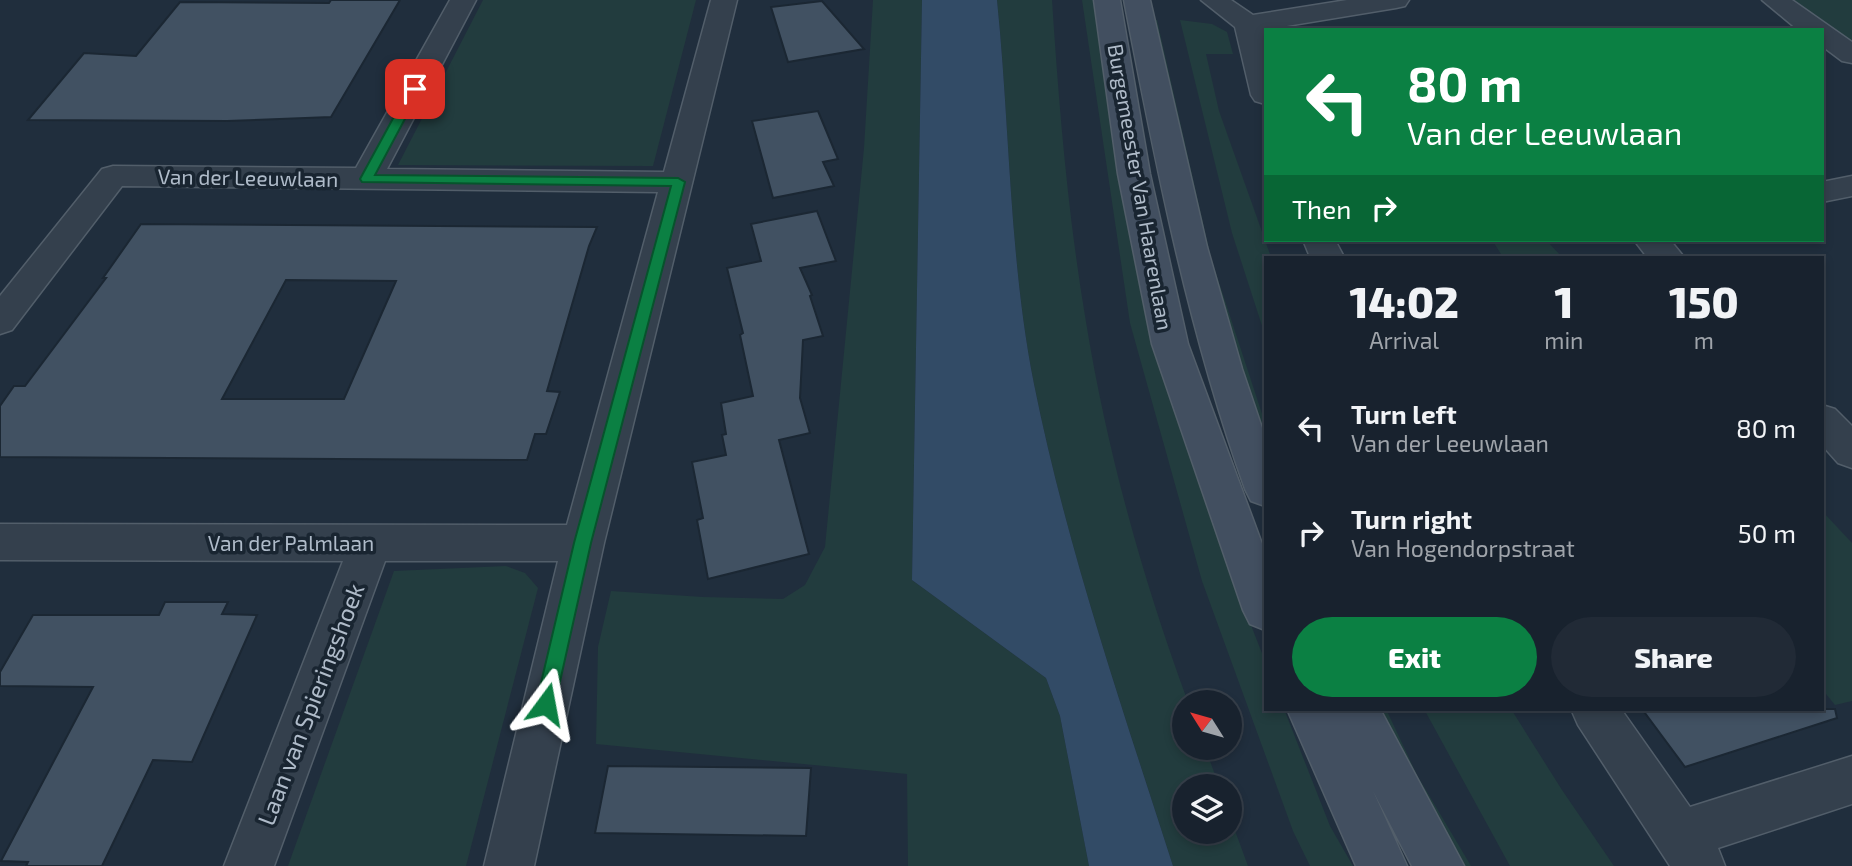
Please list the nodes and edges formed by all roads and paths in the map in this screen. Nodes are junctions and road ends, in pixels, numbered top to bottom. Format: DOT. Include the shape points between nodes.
graph roads {
  1 [pos="463,0"];
  2 [pos="724,0"];
  3 [pos="1107,0"];
  4 [pos="1137,0"];
  5 [pos="1214,0"];
  6 [pos="1396,0"];
  7 [pos="1775,0"];
  8 [pos="1248,24"];
  9 [pos="1813,28"];
  10 [pos="1824,34"];
  11 [pos="1852,55"];
  12 [pos="1264,91"];
  13 [pos="366,179"];
  14 [pos="678,182"];
  15 [pos="1852,186"];
  16 [pos="1824,192"];
  17 [pos="1652,242"];
  18 [pos="1666,256"];
  19 [pos="0,321"];
  20 [pos="1824,422"];
  21 [pos="1852,452"];
  22 [pos="1264,486"];
  23 [pos="0,542"];
  24 [pos="371,542"];
  25 [pos="583,543"];
  26 [pos="1264,607"];
  27 [pos="1311,711"];
  28 [pos="1356,711"];
  29 [pos="1595,711"];
  30 [pos="1852,780"];
  31 [pos="1689,851"];
  32 [pos="249,866"];
  33 [pos="509,866"];
  34 [pos="1382,866"];
  35 [pos="1439,866"];
  1 -- 13 [label="street"];
  2 -- 14 [label="street"];
  3 -- 26 [label="main road, Burgemeester Van Haarenlaan" via="1134,174 1170,344"];
  4 -- 22 [label="main road, Burgemeester Van Haarenlaan" via="1214,339"];
  5 -- 8 [label="street"];
  6 -- 8 [label="street"];
  7 -- 9 [label="street"];
  8 -- 12 [label="street"];
  10 -- 11 [label="street"];
  13 -- 14 [label="street, Van der Leeuwlaan"];
  13 -- 19 [label="street, Van der Leeuwlaan" via="113,176"];
  14 -- 25 [label="street"];
  15 -- 16 [label="street"];
  17 -- 18 [label="street"];
  20 -- 21 [label="street"];
  23 -- 24 [label="street, Van der Palmlaan"];
  24 -- 25 [label="street, Van der Palmlaan"];
  24 -- 32 [label="street, Laan van Spieringshoek"];
  25 -- 33 [label="street"];
  27 -- 34 [label="main road"];
  28 -- 35 [label="main road"];
  29 -- 31 [label="street"];
  30 -- 31 [label="street"];
}
